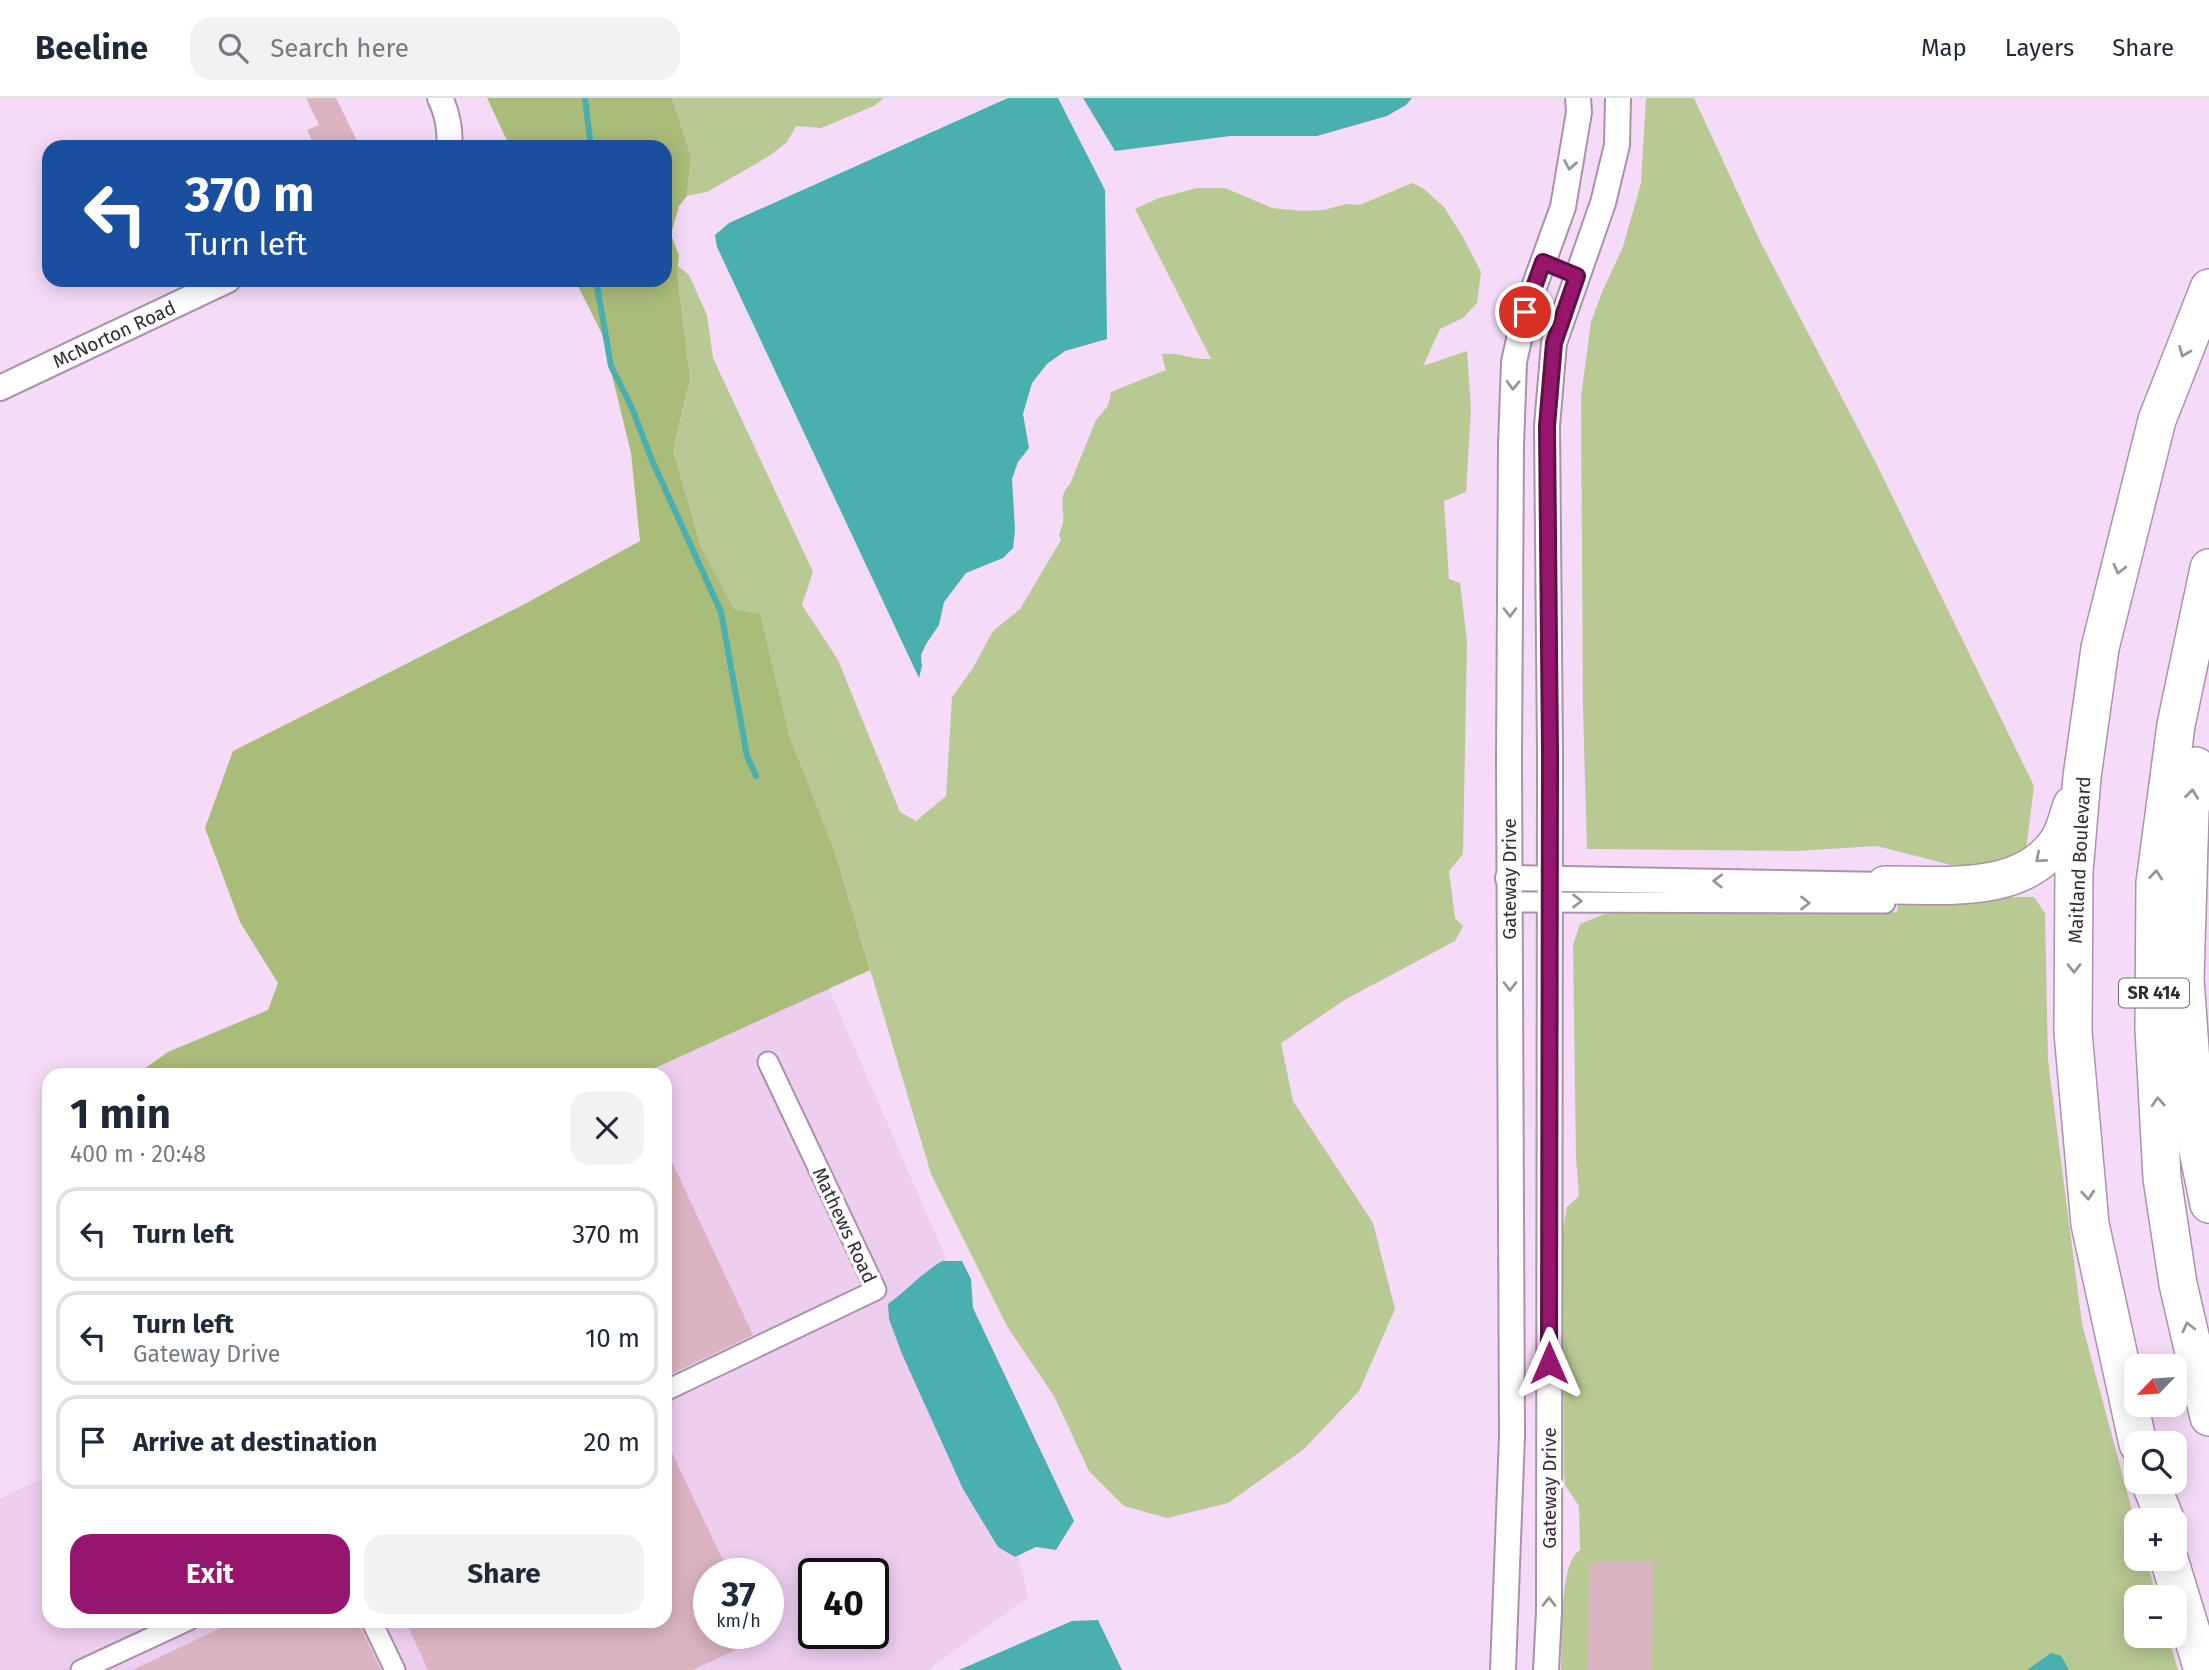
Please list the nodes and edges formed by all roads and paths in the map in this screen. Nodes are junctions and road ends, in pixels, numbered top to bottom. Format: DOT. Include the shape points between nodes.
graph roads {
  1 [pos="440,98"];
  2 [pos="1578,98"];
  3 [pos="1618,98"];
  4 [pos="450,140"];
  5 [pos="1543,262"];
  6 [pos="1577,276"];
  7 [pos="213,287"];
  8 [pos="2209,288"];
  9 [pos="0,388"];
  10 [pos="2209,568"];
  11 [pos="2209,665"];
  12 [pos="2082,777"];
  13 [pos="1509,890"];
  14 [pos="1550,890"];
  15 [pos="1885,894"];
  16 [pos="768,1062"];
  17 [pos="2209,1204"];
  18 [pos="672,1388"];
  19 [pos="2209,1417"];
  20 [pos="2135,1431"];
  21 [pos="1509,1522"];
  22 [pos="1549,1524"];
  23 [pos="2173,1571"];
  24 [pos="2187,1571"];
  25 [pos="2209,1623"];
  26 [pos="171,1628"];
  27 [pos="375,1628"];
  28 [pos="81,1670"];
  29 [pos="395,1670"];
  30 [pos="1503,1670"];
  31 [pos="1546,1670"];
  32 [pos="2203,1670"];
  1 -- 4 [label="street"];
  2 -- 5 [label="street, Gateway Drive, one-way" via="1563,206"];
  3 -- 6 [label="street, Gateway Drive" via="1618,145"];
  5 -- 6 [label="street"];
  5 -- 13 [label="street, Gateway Drive, one-way" via="1514,362"];
  6 -- 14 [label="street, Gateway Drive" via="1554,343 1547,426"];
  7 -- 9 [label="street, McNorton Road"];
  8 -- 12 [label="highway, Maitland Boulevard, one-way" via="2157,420 2100,648"];
  19 -- 10 [label="highway, SR 414, one-way" via="2178,1284 2162,1178 2154,1029 2155,883 2176,725"];
  17 -- 11 [label="highway, one-way" via="2197,1146 2185,979 2190,811"];
  12 -- 15 [label="highway, one-way" via="2059,839 2042,859 2011,877"];
  12 -- 20 [label="highway, Maitland Boulevard, one-way" via="2074,872 2073,1032 2090,1224"];
  13 -- 14 [label="street"];
  13 -- 21 [label="street, Gateway Drive, one-way"];
  14 -- 15 [label="street"];
  14 -- 22 [label="street, Gateway Drive"];
  16 -- 18 [label="street, Mathews Road" via="876,1290"];
  21 -- 22 [label="street"];
  21 -- 30 [label="street, Gateway Drive"];
  31 -- 22 [label="street, Gateway Drive, one-way"];
  23 -- 32 [label="highway"];
  24 -- 25 [label="highway"];
  26 -- 28 [label="street"];
  27 -- 29 [label="street"];
}
